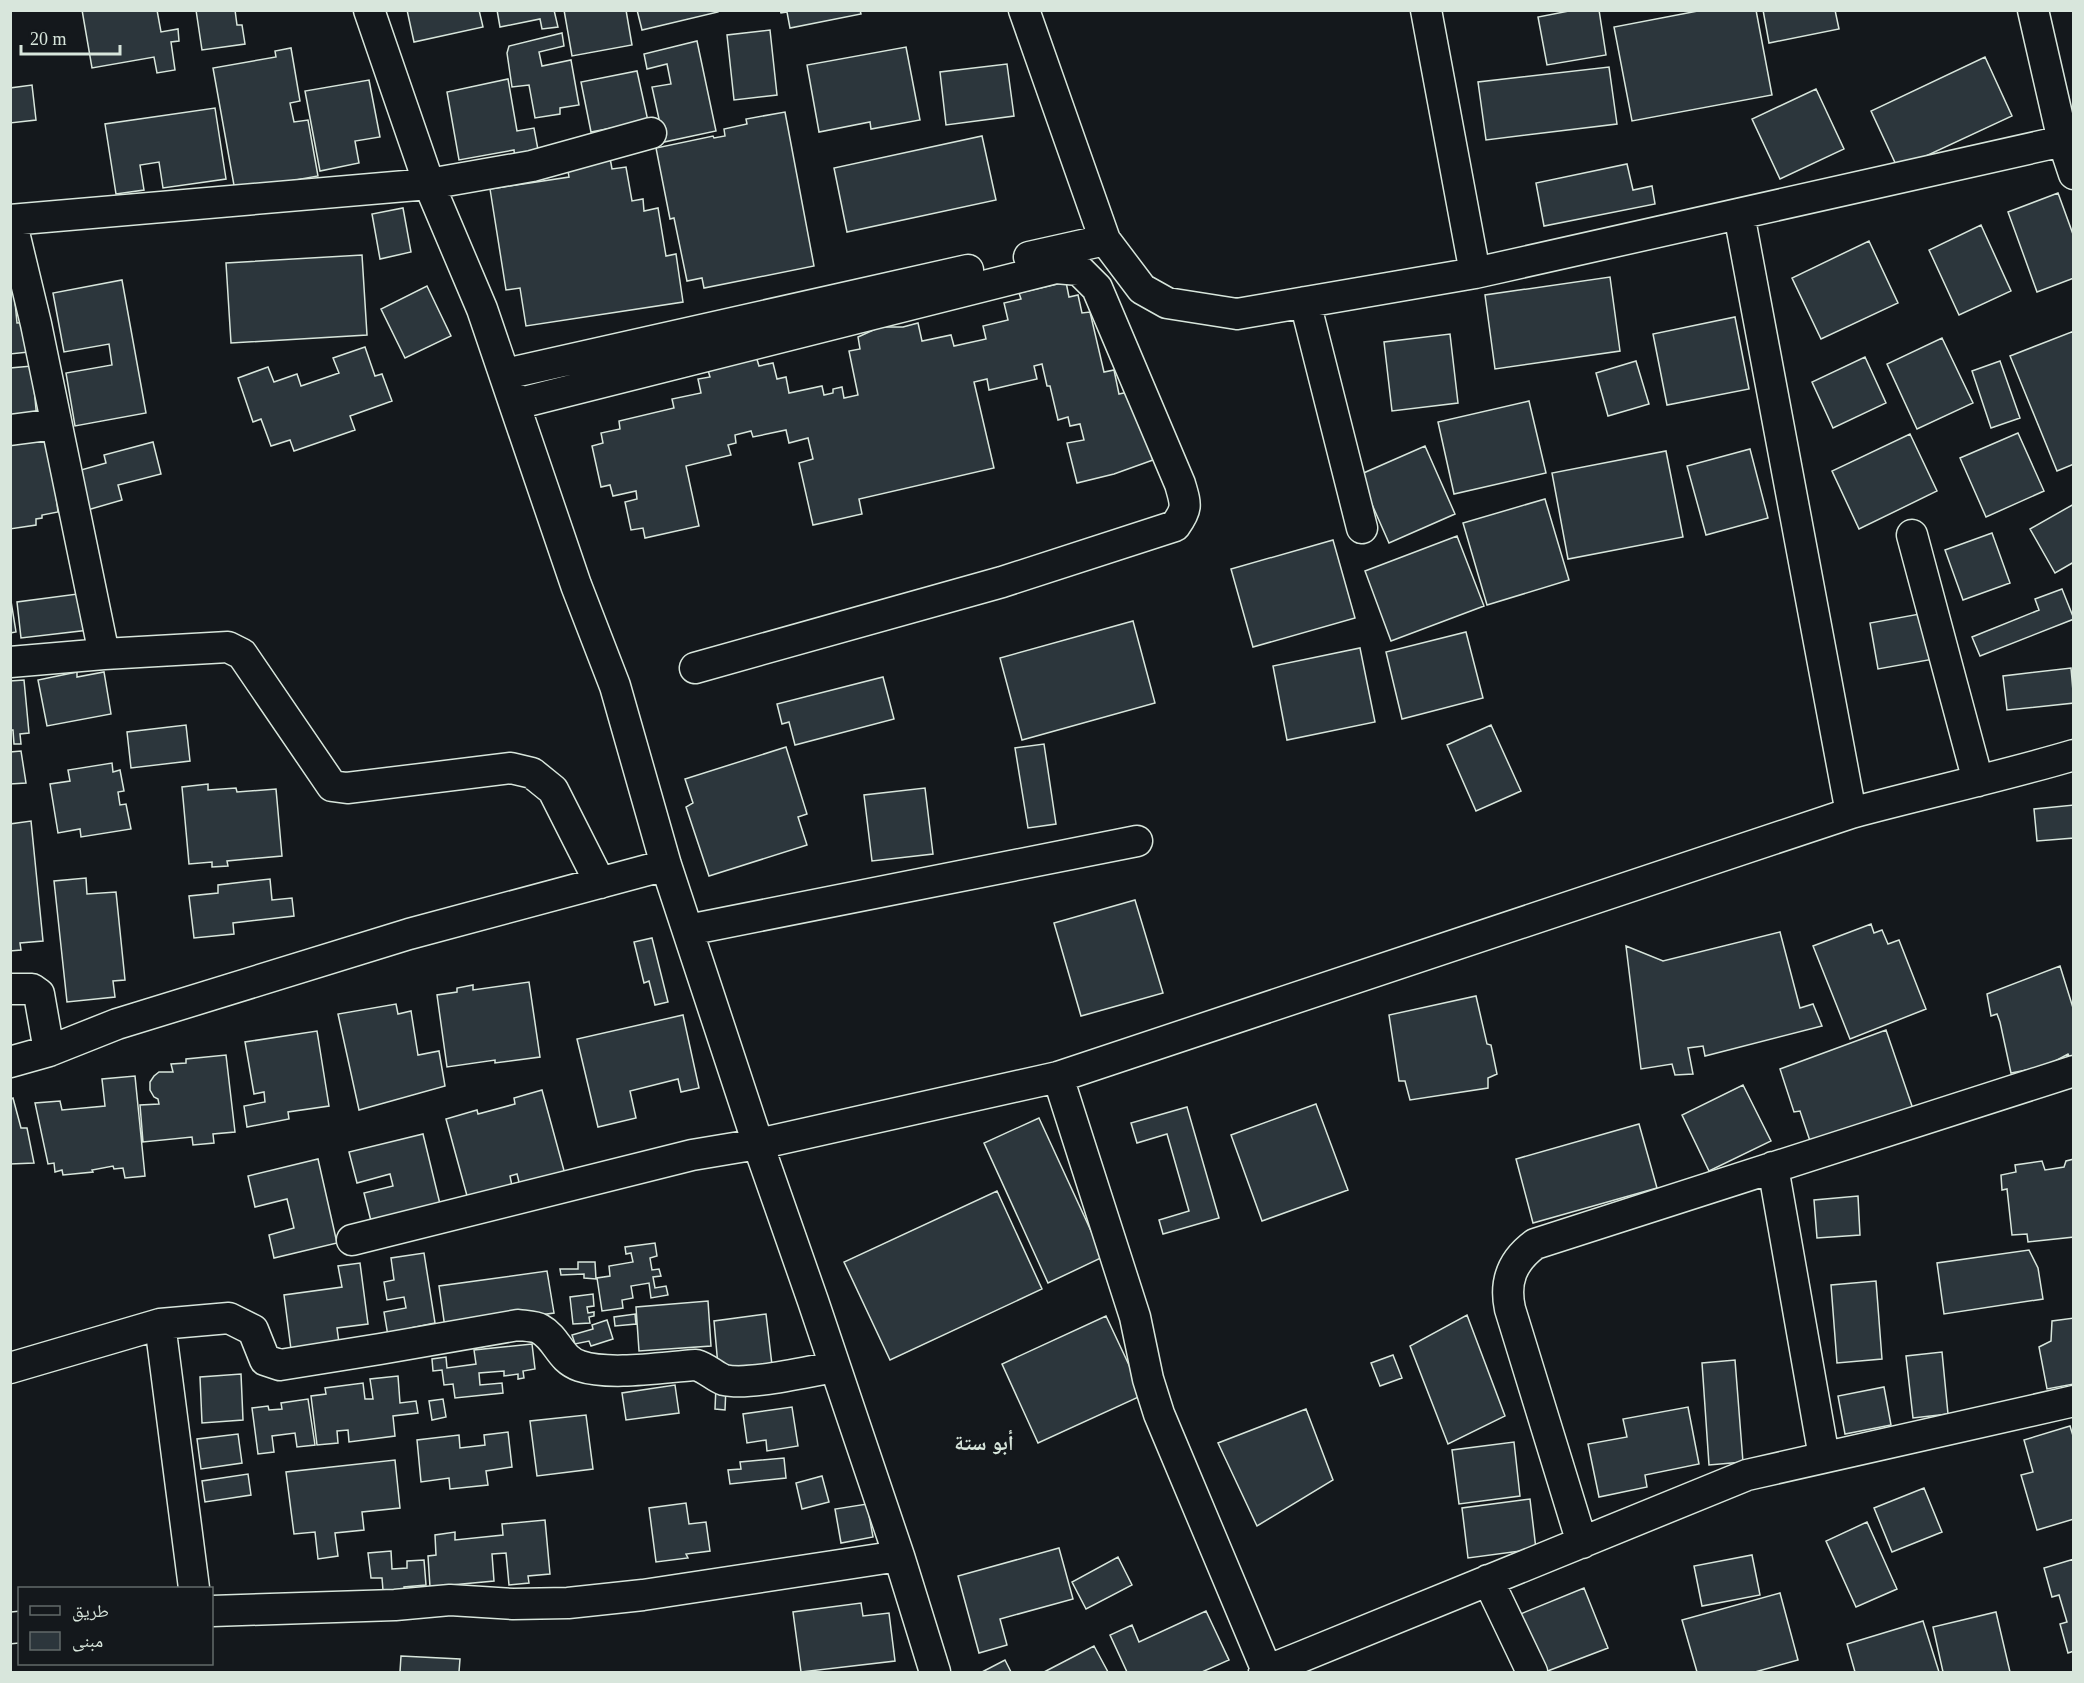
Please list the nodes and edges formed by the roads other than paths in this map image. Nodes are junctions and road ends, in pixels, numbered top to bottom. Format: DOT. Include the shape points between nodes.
graph roads {
  1 [pos="369,10"];
  2 [pos="1024,10"];
  3 [pos="1426,10"];
  4 [pos="2033,10"];
  5 [pos="651,134"];
  6 [pos="2063,141"];
  7 [pos="2073,174"];
  8 [pos="429,184"];
  9 [pos="1739,214"];
  10 [pos="11,220"];
  11 [pos="1106,240"];
  12 [pos="1475,273"];
  13 [pos="1305,303"];
  14 [pos="505,374"];
  15 [pos="516,404"];
  16 [pos="56,424"];
  17 [pos="10,430"];
  18 [pos="1362,528"];
  19 [pos="1912,535"];
  20 [pos="104,654"];
  21 [pos="10,662"];
  22 [pos="694,668"];
  23 [pos="2073,755"];
  24 [pos="1978,780"];
  25 [pos="1851,813"];
  26 [pos="1137,841"];
  27 [pos="666,865"];
  28 [pos="600,883"];
  29 [pos="688,930"];
  30 [pos="10,989"];
  31 [pos="49,1051"];
  32 [pos="10,1062"];
  33 [pos="2073,1071"];
  34 [pos="1058,1077"];
  35 [pos="758,1144"];
  36 [pos="1773,1167"];
  37 [pos="352,1240"];
  38 [pos="160,1324"];
  39 [pos="835,1367"];
  40 [pos="10,1368"];
  41 [pos="2073,1401"];
  42 [pos="1824,1457"];
  43 [pos="1582,1543"];
  44 [pos="899,1556"];
  45 [pos="1488,1581"];
  46 [pos="194,1587"];
  47 [pos="213,1611"];
  48 [pos="935,1672"];
  49 [pos="1266,1672"];
  50 [pos="1532,1672"];
  1 -- 8 [label="street"];
  2 -- 11 [label="street"];
  3 -- 12 [label="street"];
  4 -- 6 [label="street"];
  5 -- 8 [label="street" via="532,166"];
  6 -- 7 [label="street"];
  6 -- 9 [label="street"];
  8 -- 10 [label="street"];
  8 -- 14 [label="street"];
  9 -- 12 [label="street"];
  9 -- 25 [label="street"];
  10 -- 16 [label="street"];
  11 -- 13 [label="street" via="1142,289 1167,303 1237,314"];
  11 -- 14 [label="street"];
  12 -- 13 [label="street"];
  13 -- 18 [label="street"];
  14 -- 15 [label="street"];
  15 -- 22 [label="street" via="1056,268 1079,270 1097,288 1180,484 1185,513 1175,526 1002,582"];
  15 -- 27 [label="street" via="576,585 615,686"];
  16 -- 17 [label="street"];
  16 -- 20 [label="street"];
  19 -- 24 [label="street"];
  20 -- 21 [label="street"];
  20 -- 28 [label="street" via="228,647 242,654 332,786 347,788 511,768 532,773 553,790"];
  23 -- 24 [label="street"];
  24 -- 25 [label="street"];
  25 -- 34 [label="street"];
  26 -- 29 [label="street"];
  27 -- 28 [label="street"];
  27 -- 29 [label="street"];
  28 -- 31 [label="street" via="409,934 117,1023"];
  29 -- 35 [label="street"];
  30 -- 31 [label="street" via="32,989 39,994"];
  31 -- 32 [label="street"];
  33 -- 36 [label="street"];
  34 -- 35 [label="street"];
  34 -- 49 [label="street" via="1135,1317 1159,1414"];
  35 -- 37 [label="street" via="692,1155"];
  35 -- 39 [label="street"];
  36 -- 42 [label="street"];
  36 -- 43 [label="street" via="1535,1244 1511,1272 1510,1310"];
  38 -- 39 [label="street" via="229,1317 253,1330 265,1360 280,1365 518,1325 539,1328 567,1359 600,1369 696,1365 720,1378 736,1381"];
  38 -- 40 [label="street"];
  38 -- 46 [label="street"];
  39 -- 44 [label="street"];
  41 -- 42 [label="street"];
  42 -- 43 [label="street" via="1747,1475"];
  43 -- 45 [label="street"];
  44 -- 47 [label="street" via="568,1603 450,1600"];
  44 -- 48 [label="street"];
  45 -- 49 [label="street"];
  45 -- 50 [label="street"];
}
